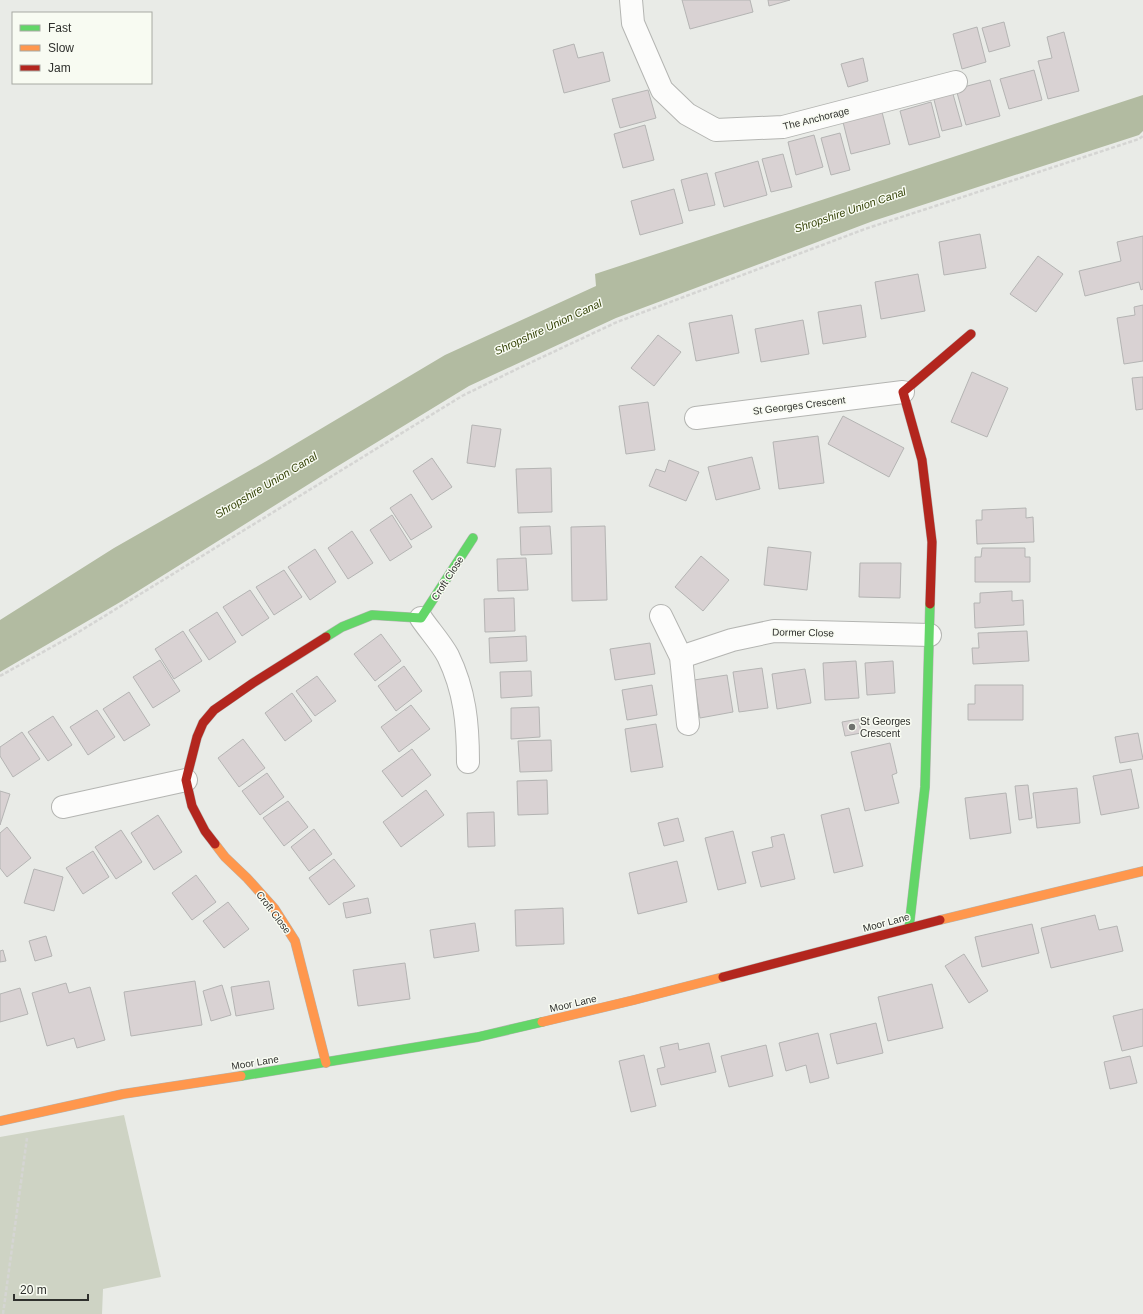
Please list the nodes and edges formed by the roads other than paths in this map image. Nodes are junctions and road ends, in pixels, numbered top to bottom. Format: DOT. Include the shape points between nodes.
graph roads {
  1 [pos="631,0"];
  2 [pos="956,82"];
  3 [pos="971,334"];
  4 [pos="903,392"];
  5 [pos="696,418"];
  6 [pos="473,538"];
  7 [pos="661,616"];
  8 [pos="420,618"];
  9 [pos="930,636"];
  10 [pos="680,657"];
  11 [pos="688,724"];
  12 [pos="468,762"];
  13 [pos="186,780"];
  14 [pos="62,807"];
  15 [pos="1143,870"];
  16 [pos="909,928"];
  17 [pos="326,1063"];
  18 [pos="0,1121"];
  1 -- 2 [label="street, The Anchorage" via="633,23 662,90 687,114 716,130 783,128"];
  3 -- 4 [label="street"];
  4 -- 5 [label="street, St Georges Crescent"];
  4 -- 9 [label="street" via="922,460 932,542"];
  6 -- 8 [label="street, Croft Close"];
  7 -- 10 [label="street"];
  8 -- 12 [label="street" via="447,655 462,690 468,730"];
  8 -- 13 [label="street, Croft Close" via="372,615 342,627 252,683 214,710 203,723"];
  9 -- 10 [label="street, Dormer Close" via="774,630"];
  9 -- 16 [label="street" via="925,787"];
  10 -- 11 [label="street"];
  13 -- 14 [label="street"];
  13 -- 17 [label="street, Croft Close" via="192,806 205,831 225,857 274,908 295,941"];
  15 -- 16 [label="street, Moor Lane"];
  16 -- 17 [label="street, Moor Lane" via="634,1000 485,1035"];
  17 -- 18 [label="street, Moor Lane" via="123,1094"];
}
